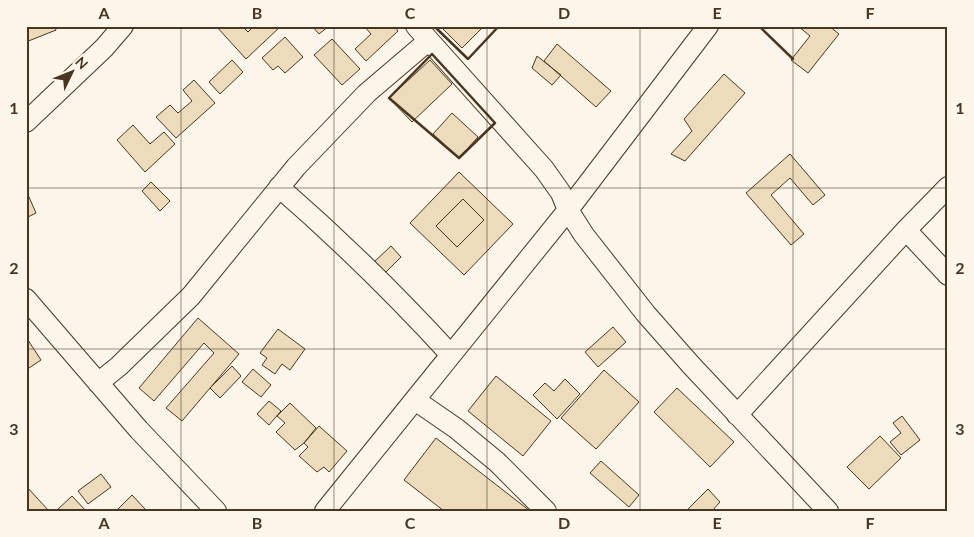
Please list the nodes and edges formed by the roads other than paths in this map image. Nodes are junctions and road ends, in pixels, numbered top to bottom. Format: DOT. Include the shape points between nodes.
graph roads {
  1 [pos="104,26"];
  2 [pos="124,26"];
  3 [pos="708,26"];
  4 [pos="422,33"];
  5 [pos="104,48"];
  6 [pos="26,122"];
  7 [pos="279,187"];
  8 [pos="948,187"];
  9 [pos="568,210"];
  10 [pos="906,230"];
  11 [pos="948,275"];
  12 [pos="26,299"];
  13 [pos="451,355"];
  14 [pos="98,383"];
  15 [pos="416,400"];
  16 [pos="738,415"];
  17 [pos="216,511"];
  18 [pos="325,511"];
  19 [pos="546,511"];
  20 [pos="828,511"];
  1 -- 5 [label="street"];
  2 -- 5 [label="street"];
  3 -- 9 [label="street"];
  4 -- 7 [label="street"];
  4 -- 9 [label="street" via="544,169 561,193"];
  5 -- 6 [label="street"];
  7 -- 13 [label="street" via="338,240"];
  7 -- 14 [label="street" via="191,296"];
  8 -- 10 [label="street"];
  9 -- 13 [label="street"];
  9 -- 16 [label="street" via="646,314"];
  10 -- 11 [label="street"];
  10 -- 16 [label="street"];
  12 -- 14 [label="street"];
  13 -- 15 [label="street"];
  14 -- 17 [label="street"];
  15 -- 18 [label="street"];
  15 -- 19 [label="street" via="497,462"];
  16 -- 20 [label="street"];
}
